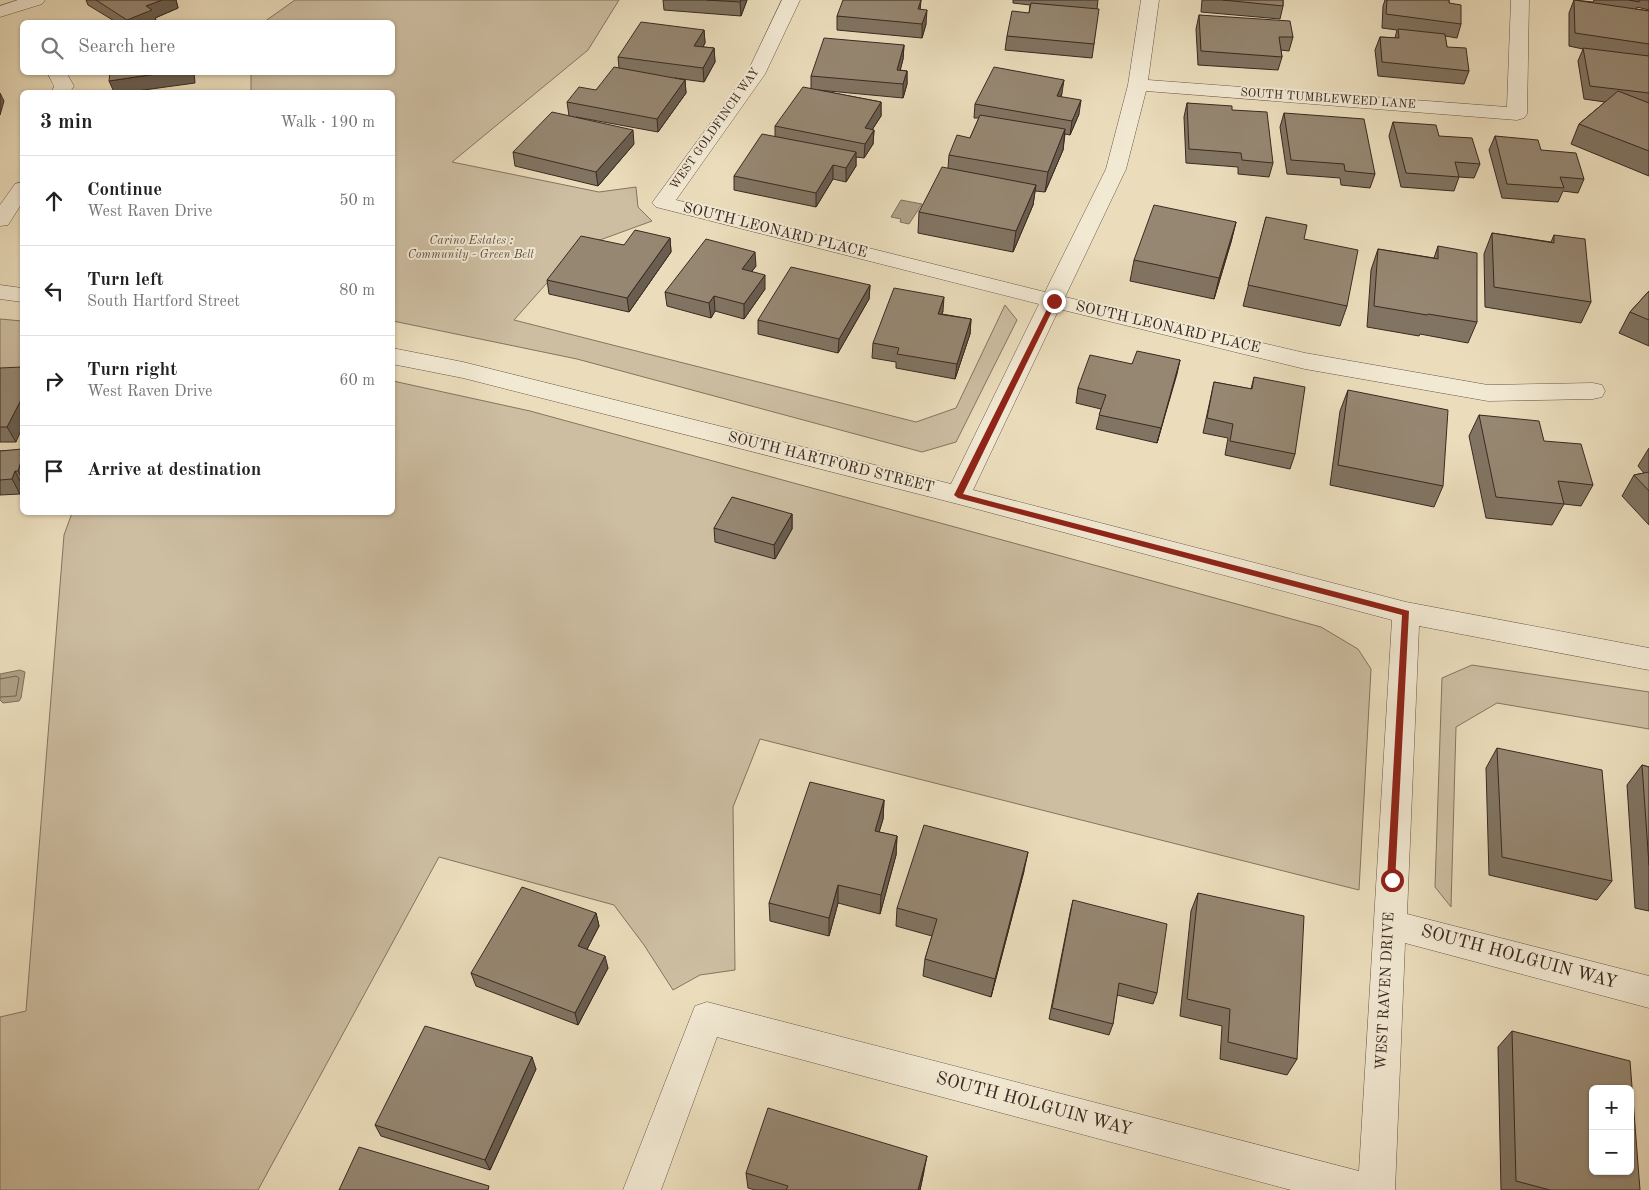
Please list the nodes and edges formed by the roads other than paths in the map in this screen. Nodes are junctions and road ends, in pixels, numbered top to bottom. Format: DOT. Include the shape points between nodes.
graph roads {
  1 [pos="36,0"];
  2 [pos="791,0"];
  3 [pos="1150,0"];
  4 [pos="1520,0"];
  5 [pos="13,14"];
  6 [pos="58,75"];
  7 [pos="1138,85"];
  8 [pos="63,90"];
  9 [pos="20,191"];
  10 [pos="663,203"];
  11 [pos="0,220"];
  12 [pos="0,292"];
  13 [pos="20,295"];
  14 [pos="1054,301"];
  15 [pos="395,357"];
  16 [pos="1593,391"];
  17 [pos="958,495"];
  18 [pos="1406,613"];
  19 [pos="1649,659"];
  20 [pos="1389,924"];
  21 [pos="1649,992"];
  22 [pos="642,1190"];
  23 [pos="1361,1190"];
  24 [pos="1376,1190"];
  1 -- 5 [label="street"];
  2 -- 10 [label="street, WEST GOLDFINCH WAY" via="756,74"];
  3 -- 7 [label="street"];
  4 -- 7 [label="street, SOUTH TUMBLEWEED LANE" via="1517,114"];
  6 -- 8 [label="street" via="64,86"];
  7 -- 14 [label="street" via="1116,169"];
  9 -- 11 [label="street"];
  10 -- 14 [label="street, SOUTH LEONARD PLACE"];
  12 -- 13 [label="street"];
  14 -- 16 [label="street, SOUTH LEONARD PLACE" via="1304,361 1488,393"];
  14 -- 17 [label="street"];
  15 -- 17 [label="street, SOUTH HARTFORD STREET" via="463,370"];
  17 -- 18 [label="street, SOUTH HARTFORD STREET"];
  18 -- 19 [label="street, SOUTH HARTFORD STREET"];
  18 -- 20 [label="street, WEST RAVEN DRIVE"];
  20 -- 21 [label="street, SOUTH HOLGUIN WAY"];
  20 -- 24 [label="street, WEST RAVEN DRIVE"];
  22 -- 23 [label="street, SOUTH HOLGUIN WAY" via="707,1018"];
}
